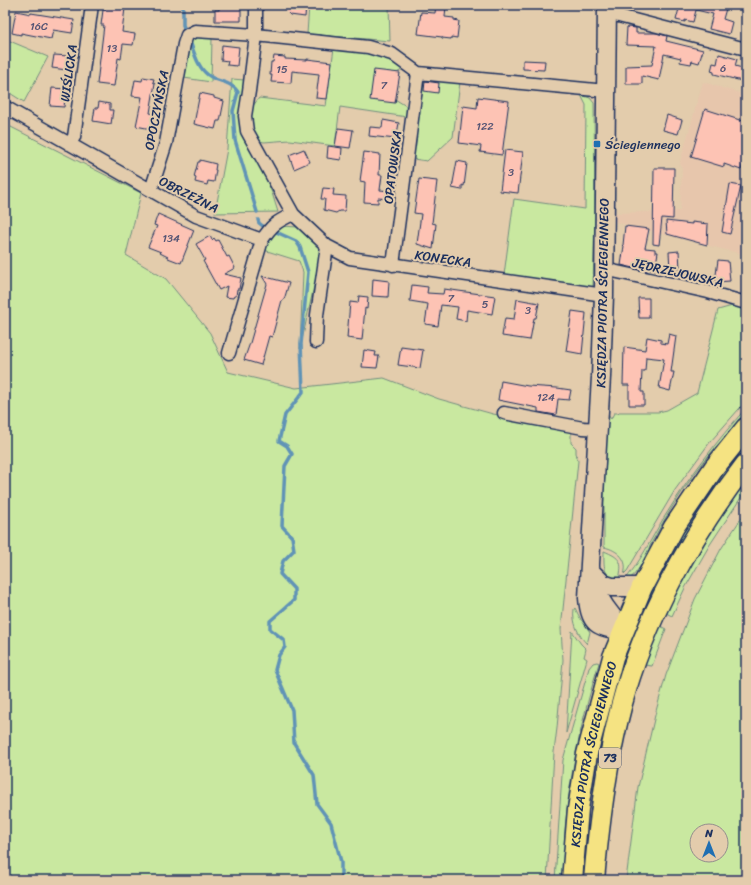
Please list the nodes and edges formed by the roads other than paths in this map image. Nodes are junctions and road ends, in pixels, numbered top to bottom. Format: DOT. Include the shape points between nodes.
graph roads {
  1 [pos="92,5"];
  2 [pos="256,5"];
  3 [pos="607,9"];
  4 [pos="256,35"];
  5 [pos="746,49"];
  6 [pos="418,73"];
  7 [pos="606,91"];
  8 [pos="5,107"];
  9 [pos="69,144"];
  10 [pos="151,190"];
  11 [pos="293,214"];
  12 [pos="262,240"];
  13 [pos="326,246"];
  14 [pos="393,265"];
  15 [pos="604,269"];
  16 [pos="604,295"];
  17 [pos="746,303"];
  18 [pos="316,342"];
  19 [pos="230,354"];
  20 [pos="504,414"];
  21 [pos="746,428"];
  22 [pos="598,430"];
  23 [pos="746,464"];
  24 [pos="590,576"];
  25 [pos="642,587"];
  26 [pos="623,631"];
  27 [pos="644,640"];
  28 [pos="572,880"];
  29 [pos="594,880"];
  1 -- 9 [label="street, WIŚLICKA" via="74,137"];
  2 -- 4 [label="street, KONECKA"];
  3 -- 5 [label="street"];
  3 -- 7 [label="street, KSIĘDZA PIOTRA ŚCIEGIENNEGO"];
  4 -- 6 [label="street" via="368,47 392,54"];
  4 -- 10 [label="street, OPOCZYŃSKA" via="195,31 187,35 166,143"];
  4 -- 11 [label="street, KONECKA" via="244,116 247,130"];
  6 -- 7 [label="street"];
  6 -- 14 [label="street, OPATOWSKA"];
  7 -- 15 [label="street, KSIĘDZA PIOTRA ŚCIEGIENNEGO"];
  8 -- 9 [label="street, OBRZEŻNA"];
  9 -- 10 [label="street, OBRZEŻNA"];
  10 -- 12 [label="street, OBRZEŻNA" via="196,216"];
  11 -- 12 [label="street" via="271,226"];
  11 -- 13 [label="street, KONECKA"];
  12 -- 19 [label="street"];
  13 -- 14 [label="street, KONECKA" via="350,258"];
  13 -- 18 [label="street"];
  14 -- 16 [label="street, KONECKA"];
  15 -- 16 [label="street, KSIĘDZA PIOTRA ŚCIEGIENNEGO"];
  15 -- 17 [label="street, JĘDRZEJOWSKA"];
  16 -- 22 [label="street, KSIĘDZA PIOTRA ŚCIEGIENNEGO"];
  20 -- 22 [label="street"];
  21 -- 25 [label="main road, 73" via="693,497"];
  22 -- 24 [label="street, KSIĘDZA PIOTRA ŚCIEGIENNEGO"];
  23 -- 27 [label="main road, 73" via="720,498 678,568"];
  24 -- 25 [label="street" via="612,588"];
  24 -- 26 [label="street" via="605,607"];
  25 -- 26 [label="main road, 73"];
  26 -- 27 [label="main road"];
  26 -- 28 [label="main road, KSIĘDZA PIOTRA ŚCIEGIENNEGO / 73" via="611,663 587,754 578,809"];
  27 -- 29 [label="main road, KSIĘDZA PIOTRA ŚCIEGIENNEGO / 73" via="621,706 610,755 599,822"];
}
